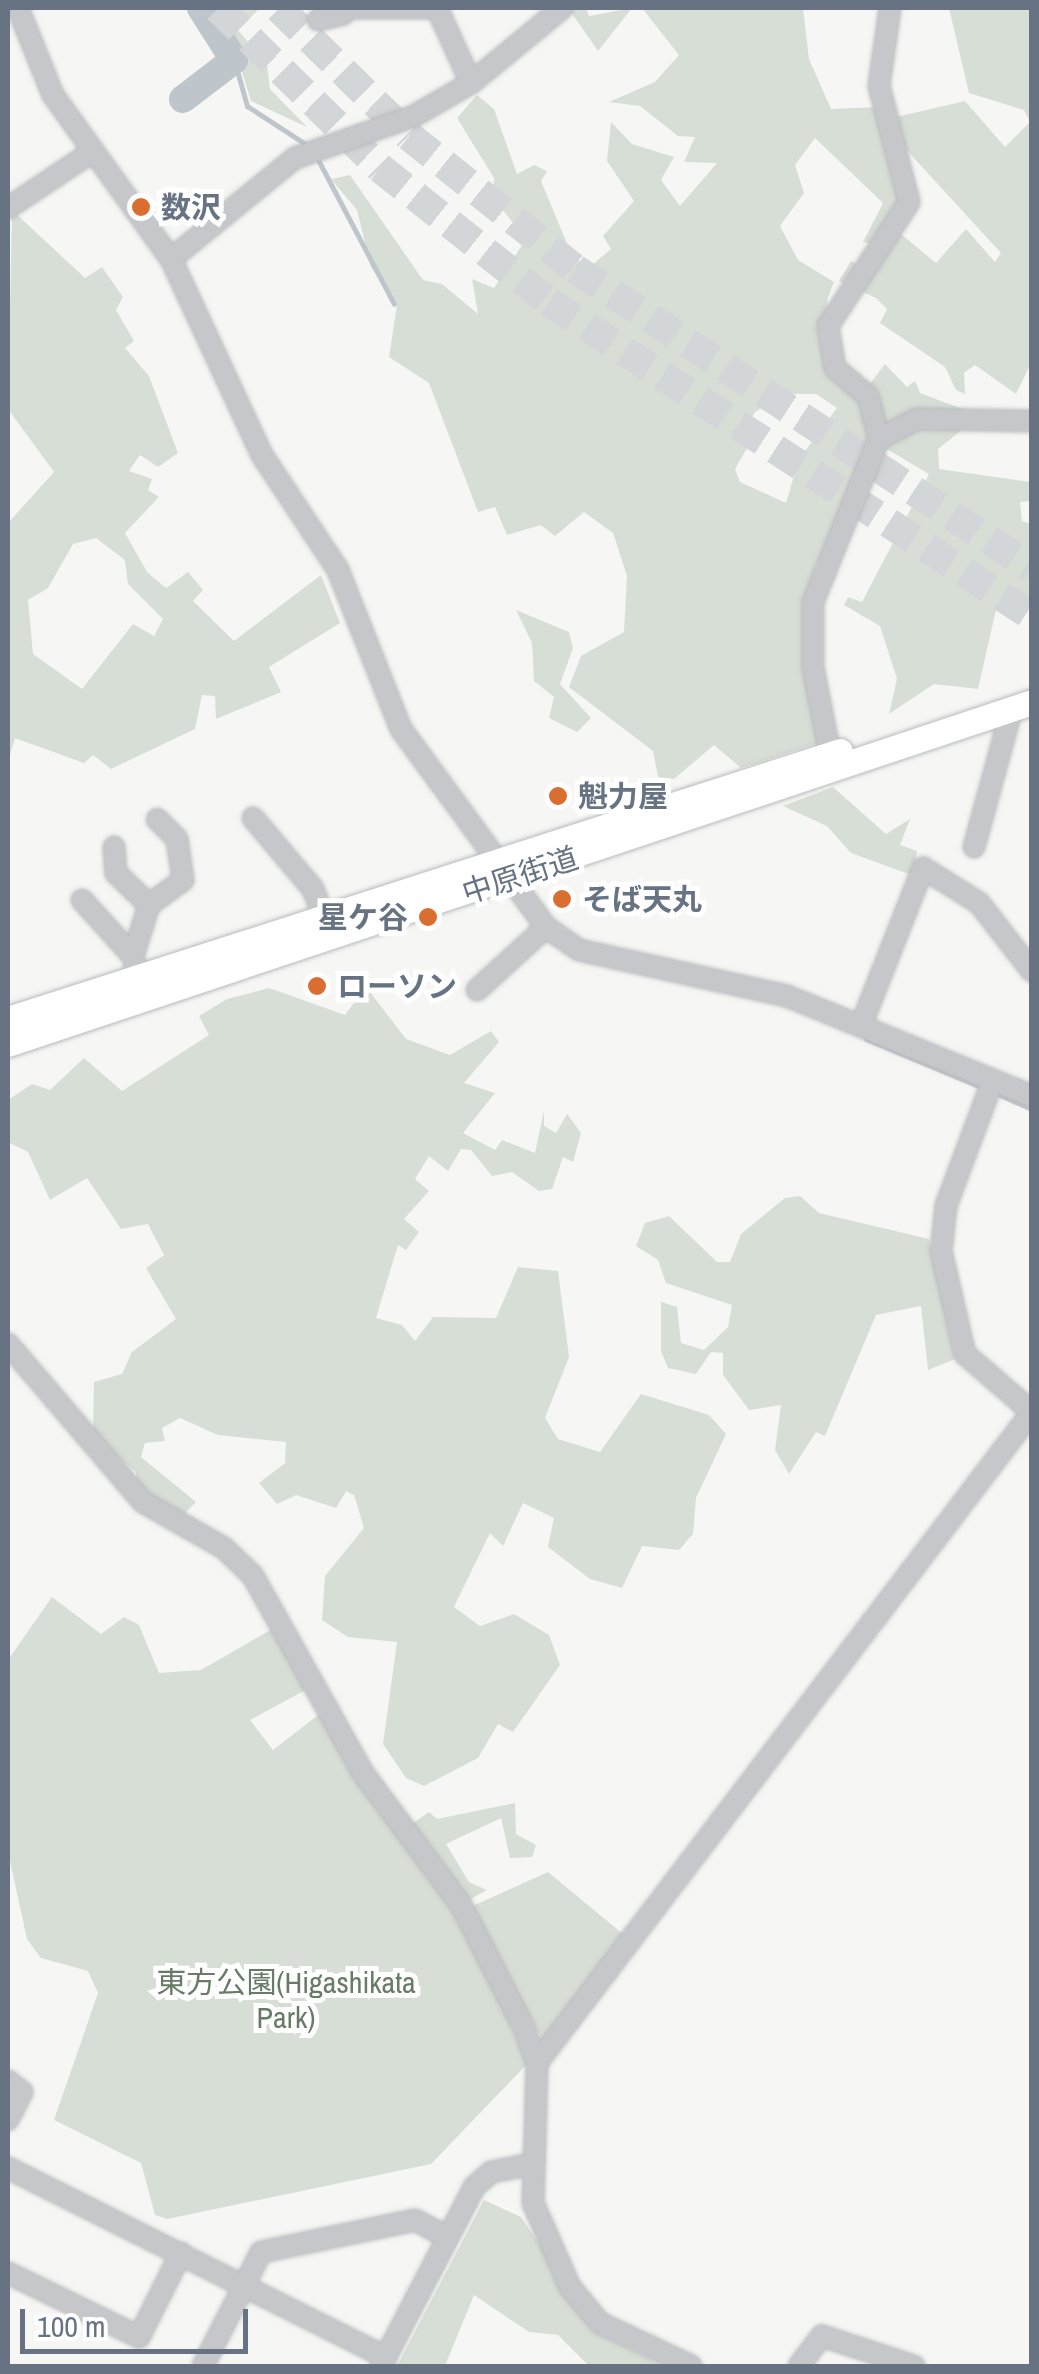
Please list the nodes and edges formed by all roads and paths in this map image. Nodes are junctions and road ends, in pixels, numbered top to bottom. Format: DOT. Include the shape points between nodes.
graph roads {
  1 [pos="18,8"];
  2 [pos="437,8"];
  3 [pos="562,8"];
  4 [pos="890,8"];
  5 [pos="331,14"];
  6 [pos="471,84"];
  7 [pos="93,152"];
  8 [pos="8,208"];
  9 [pos="170,259"];
  10 [pos="1032,421"];
  11 [pos="879,440"];
  12 [pos="1032,686"];
  13 [pos="1022,705"];
  14 [pos="830,754"];
  15 [pos="253,818"];
  16 [pos="157,819"];
  17 [pos="114,847"];
  18 [pos="974,847"];
  19 [pos="489,857"];
  20 [pos="507,880"];
  21 [pos="82,900"];
  22 [pos="149,905"];
  23 [pos="322,913"];
  24 [pos="546,928"];
  25 [pos="135,966"];
  26 [pos="1032,970"];
  27 [pos="478,990"];
  28 [pos="8,1019"];
  29 [pos="862,1024"];
  30 [pos="8,1044"];
  31 [pos="993,1080"];
  32 [pos="1032,1096"];
  33 [pos="8,1344"];
  34 [pos="1032,1412"];
  35 [pos="537,2063"];
  36 [pos="8,2081"];
  37 [pos="8,2120"];
  38 [pos="533,2164"];
  39 [pos="8,2168"];
  40 [pos="447,2236"];
  41 [pos="181,2254"];
  42 [pos="8,2273"];
  43 [pos="244,2285"];
  44 [pos="384,2362"];
  45 [pos="204,2366"];
  46 [pos="691,2366"];
  47 [pos="799,2366"];
  48 [pos="914,2366"];
  1 -- 7 [label="street" via="40,72"];
  2 -- 5 [label="street"];
  2 -- 6 [label="street"];
  3 -- 6 [label="street"];
  4 -- 11 [label="street" via="880,86 909,202 828,326 836,368 868,396"];
  6 -- 9 [label="street" via="414,116 296,158"];
  7 -- 8 [label="street"];
  7 -- 9 [label="street"];
  9 -- 19 [label="street" via="262,454 338,570 374,680"];
  10 -- 11 [label="street" via="917,419"];
  11 -- 14 [label="street" via="813,602 813,667"];
  12 -- 14 [label="main road, 中原街道"];
  13 -- 18 [label="street"];
  13 -- 20 [label="main road, 中原街道"];
  14 -- 19 [label="main road, 中原街道"];
  15 -- 23 [label="street" via="303,875"];
  16 -- 22 [label="street" via="176,839 182,880"];
  17 -- 22 [label="street" via="116,872"];
  19 -- 20 [label="street"];
  19 -- 23 [label="main road, 中原街道"];
  20 -- 24 [label="street"];
  20 -- 30 [label="main road, 中原街道"];
  21 -- 25 [label="street"];
  22 -- 25 [label="street"];
  23 -- 25 [label="main road, 中原街道"];
  24 -- 27 [label="street"];
  24 -- 29 [label="street" via="579,950 787,996"];
  25 -- 28 [label="main road, 中原街道"];
  26 -- 29 [label="street" via="978,903 923,868"];
  29 -- 31 [label="street"];
  31 -- 32 [label="street"];
  31 -- 34 [label="street" via="946,1206 941,1251 965,1354"];
  33 -- 35 [label="street" via="143,1502 224,1548 252,1576 363,1773 461,1905"];
  34 -- 35 [label="street"];
  35 -- 38 [label="street"];
  36 -- 37 [label="street" via="22,2092"];
  38 -- 40 [label="street" via="490,2172"];
  38 -- 46 [label="street" via="540,2232 570,2287 600,2322"];
  39 -- 41 [label="street"];
  40 -- 43 [label="street" via="415,2220 260,2252"];
  40 -- 44 [label="street"];
  41 -- 42 [label="street" via="139,2337"];
  41 -- 43 [label="street"];
  43 -- 44 [label="street"];
  43 -- 45 [label="street"];
  47 -- 48 [label="street" via="822,2336"];
}
